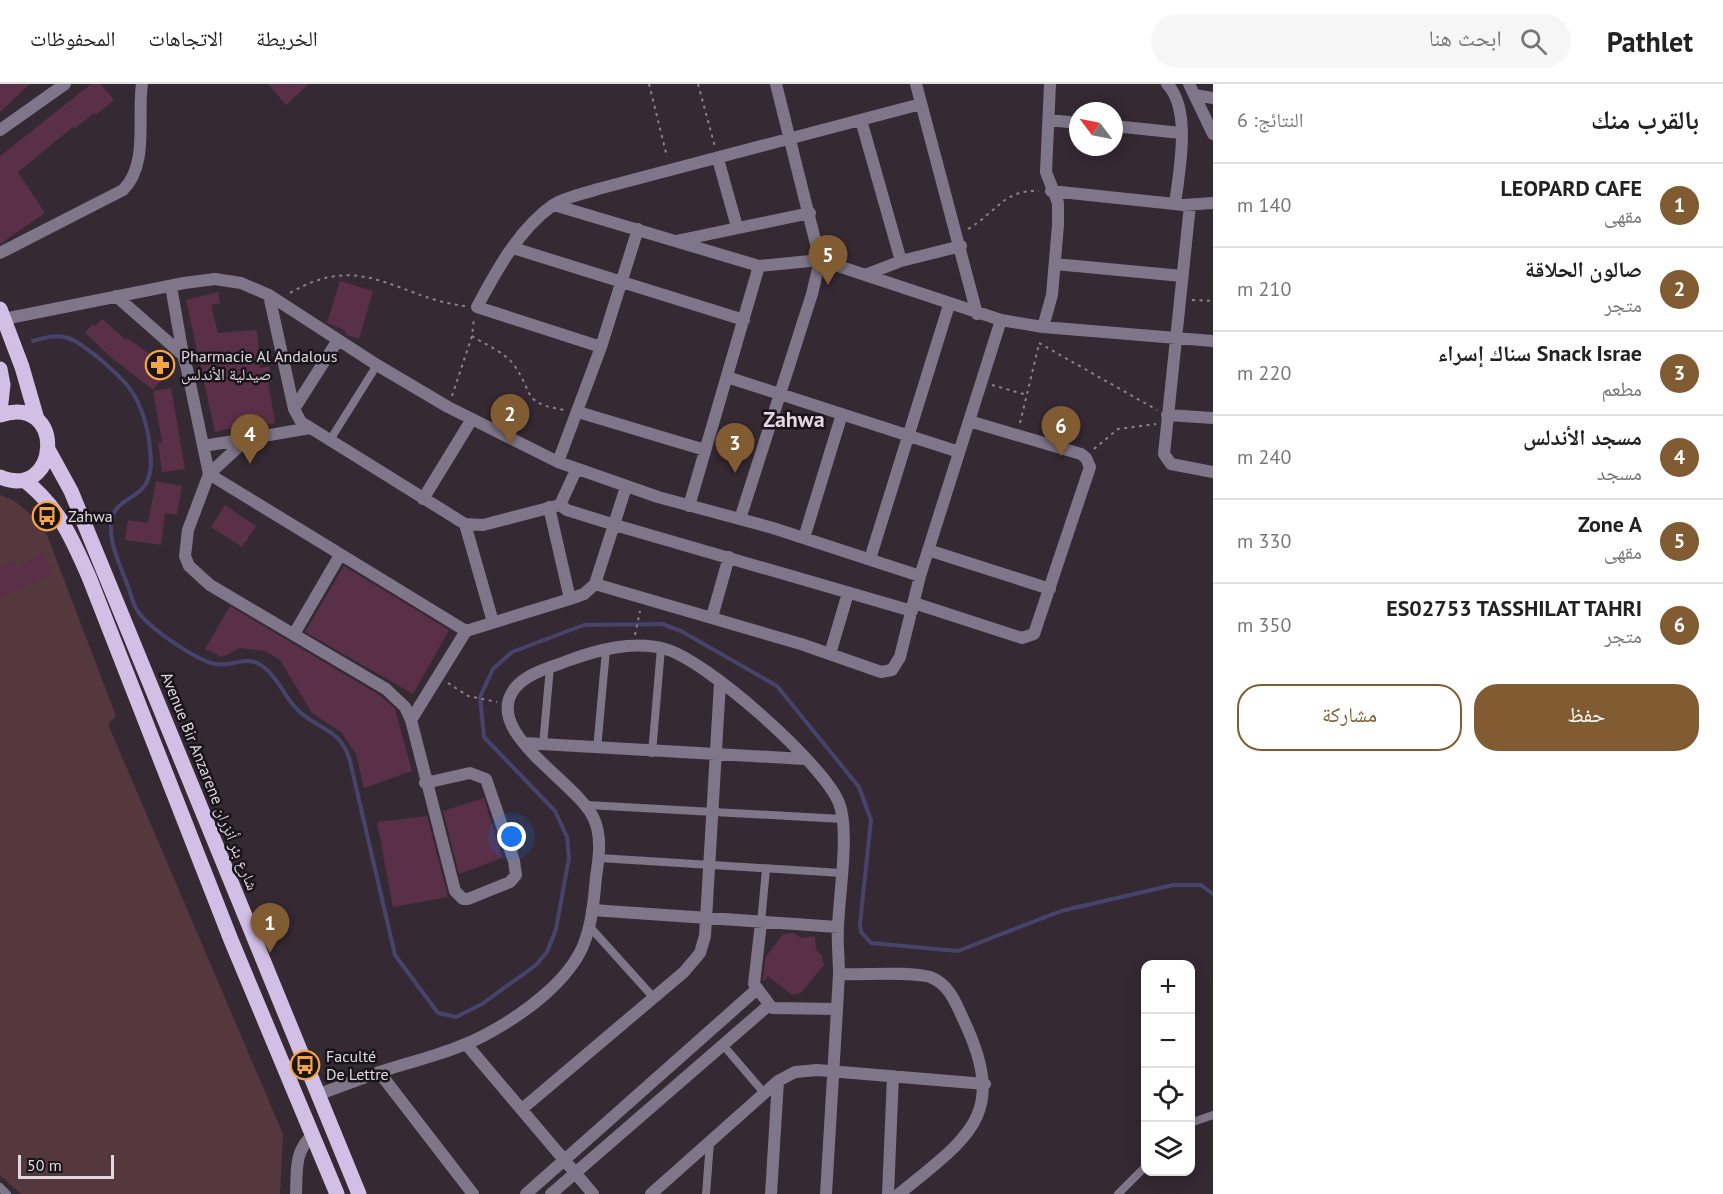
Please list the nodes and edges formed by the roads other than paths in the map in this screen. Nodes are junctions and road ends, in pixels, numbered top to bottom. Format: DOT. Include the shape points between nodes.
graph roads {
  1 [pos="65,84"];
  2 [pos="142,84"];
  3 [pos="916,84"];
  4 [pos="1050,84"];
  5 [pos="1167,84"];
  6 [pos="781,85"];
  7 [pos="1192,90"];
  8 [pos="1213,98"];
  9 [pos="921,104"];
  10 [pos="861,120"];
  11 [pos="1049,120"];
  12 [pos="1069,122"];
  13 [pos="1123,127"];
  14 [pos="0,130"];
  15 [pos="1181,133"];
  16 [pos="1213,134"];
  17 [pos="790,140"];
  18 [pos="718,159"];
  19 [pos="1051,191"];
  20 [pos="1213,203"];
  21 [pos="1175,204"];
  22 [pos="554,205"];
  23 [pos="1190,205"];
  24 [pos="810,213"];
  25 [pos="737,227"];
  26 [pos="638,229"];
  27 [pos="959,240"];
  28 [pos="675,241"];
  29 [pos="513,248"];
  30 [pos="0,253"];
  31 [pos="820,260"];
  32 [pos="901,261"];
  33 [pos="1055,264"];
  34 [pos="759,266"];
  35 [pos="865,274"];
  36 [pos="1182,276"];
  37 [pos="622,282"];
  38 [pos="171,286"];
  39 [pos="116,296"];
  40 [pos="273,298"];
  41 [pos="949,305"];
  42 [pos="2,314"];
  43 [pos="977,314"];
  44 [pos="744,320"];
  45 [pos="1001,320"];
  46 [pos="1043,327"];
  47 [pos="1176,338"];
  48 [pos="338,340"];
  49 [pos="1213,341"];
  50 [pos="601,347"];
  51 [pos="183,355"];
  52 [pos="377,365"];
  53 [pos="0,369"];
  54 [pos="727,377"];
  55 [pos="778,394"];
  56 [pos="294,409"];
  57 [pos="578,412"];
  58 [pos="0,413"];
  59 [pos="842,414"];
  60 [pos="1213,418"];
  61 [pos="37,419"];
  62 [pos="472,419"];
  63 [pos="1167,420"];
  64 [pos="969,421"];
  65 [pos="310,428"];
  66 [pos="908,437"];
  67 [pos="247,439"];
  68 [pos="330,440"];
  69 [pos="203,446"];
  70 [pos="705,450"];
  71 [pos="49,451"];
  72 [pos="958,452"];
  73 [pos="558,462"];
  74 [pos="576,470"];
  75 [pos="1213,472"];
  76 [pos="208,474"];
  77 [pos="0,477"];
  78 [pos="24,480"];
  79 [pos="626,487"];
  80 [pos="423,499"];
  81 [pos="555,506"];
  82 [pos="689,506"];
  83 [pos="740,519"];
  84 [pos="465,524"];
  85 [pos="615,525"];
  86 [pos="804,538"];
  87 [pos="928,550"];
  88 [pos="340,555"];
  89 [pos="729,557"];
  90 [pos="870,559"];
  91 [pos="920,576"];
  92 [pos="595,584"];
  93 [pos="1050,589"];
  94 [pos="848,592"];
  95 [pos="570,599"];
  96 [pos="913,607"];
  97 [pos="712,617"];
  98 [pos="493,622"];
  99 [pos="466,631"];
  100 [pos="294,634"];
  101 [pos="662,648"];
  102 [pos="606,650"];
  103 [pos="830,654"];
  104 [pos="550,667"];
  105 [pos="720,683"];
  106 [pos="411,720"];
  107 [pos="524,743"];
  108 [pos="543,745"];
  109 [pos="597,749"];
  110 [pos="652,753"];
  111 [pos="715,756"];
  112 [pos="805,759"];
  113 [pos="425,783"];
  114 [pos="586,806"];
  115 [pos="712,811"];
  116 [pos="842,819"];
  117 [pos="598,858"];
  118 [pos="709,866"];
  119 [pos="766,869"];
  120 [pos="841,873"];
  121 [pos="592,910"];
  122 [pos="706,918"];
  123 [pos="761,923"];
  124 [pos="590,926"];
  125 [pos="838,927"];
  126 [pos="839,974"];
  127 [pos="756,990"];
  128 [pos="654,998"];
  129 [pos="769,1005"];
  130 [pos="837,1009"];
  131 [pos="466,1044"];
  132 [pos="723,1045"];
  133 [pos="835,1071"];
  134 [pos="379,1072"];
  135 [pos="893,1077"];
  136 [pos="778,1082"];
  137 [pos="985,1084"];
  138 [pos="764,1093"];
  139 [pos="317,1095"];
  140 [pos="522,1109"];
  141 [pos="1213,1115"];
  142 [pos="1194,1122"];
  143 [pos="313,1135"];
  144 [pos="710,1141"];
  145 [pos="565,1160"];
  146 [pos="1141,1171"];
  147 [pos="575,1173"];
  148 [pos="663,1184"];
  149 [pos="0,1187"];
  150 [pos="7,1194"];
  151 [pos="296,1194"];
  152 [pos="337,1194"];
  153 [pos="359,1194"];
  154 [pos="473,1194"];
  155 [pos="526,1194"];
  156 [pos="551,1194"];
  157 [pos="593,1194"];
  158 [pos="651,1194"];
  159 [pos="671,1194"];
  160 [pos="705,1194"];
  161 [pos="771,1194"];
  162 [pos="826,1194"];
  163 [pos="888,1194"];
  164 [pos="899,1194"];
  165 [pos="1118,1194"];
  1 -- 14 [label="street"];
  2 -- 30 [label="street" via="137,168 128,185"];
  3 -- 9 [label="street"];
  4 -- 11 [label="street"];
  5 -- 15 [label="street" via="1179,103"];
  6 -- 17 [label="street"];
  7 -- 8 [label="street"];
  7 -- 16 [label="street"];
  9 -- 10 [label="street"];
  9 -- 27 [label="street"];
  10 -- 17 [label="street"];
  10 -- 32 [label="street"];
  11 -- 12 [label="street"];
  11 -- 19 [label="street" via="1046,172"];
  13 -- 15 [label="street"];
  15 -- 21 [label="street"];
  17 -- 18 [label="street"];
  17 -- 24 [label="street"];
  18 -- 22 [label="street" via="598,189"];
  18 -- 25 [label="street"];
  19 -- 21 [label="street"];
  19 -- 33 [label="street" via="1058,203"];
  20 -- 23 [label="street"];
  21 -- 23 [label="street"];
  22 -- 26 [label="street"];
  22 -- 29 [label="street"];
  23 -- 36 [label="street"];
  24 -- 25 [label="street"];
  24 -- 31 [label="street"];
  25 -- 28 [label="street"];
  26 -- 28 [label="street"];
  26 -- 37 [label="street"];
  27 -- 32 [label="street"];
  27 -- 43 [label="street"];
  28 -- 34 [label="street"];
  29 -- 37 [label="street"];
  29 -- 50 [label="street" via="477,307"];
  31 -- 34 [label="street"];
  31 -- 35 [label="street"];
  31 -- 55 [label="street"];
  32 -- 35 [label="street"];
  33 -- 36 [label="street"];
  33 -- 46 [label="street"];
  34 -- 44 [label="street"];
  35 -- 41 [label="street"];
  36 -- 47 [label="street"];
  37 -- 44 [label="street"];
  37 -- 50 [label="street"];
  38 -- 39 [label="street"];
  38 -- 40 [label="street" via="227,280"];
  38 -- 51 [label="street"];
  39 -- 42 [label="street"];
  39 -- 51 [label="street"];
  40 -- 48 [label="street"];
  40 -- 56 [label="street"];
  41 -- 43 [label="street"];
  41 -- 66 [label="street"];
  42 -- 61 [label="main road"];
  43 -- 45 [label="street"];
  44 -- 54 [label="street"];
  45 -- 46 [label="street"];
  45 -- 64 [label="street"];
  46 -- 47 [label="street"];
  47 -- 49 [label="street"];
  47 -- 63 [label="street"];
  48 -- 52 [label="street"];
  48 -- 56 [label="street"];
  50 -- 57 [label="street"];
  51 -- 69 [label="street"];
  52 -- 62 [label="street"];
  52 -- 68 [label="lane"];
  53 -- 58 [label="main road"];
  54 -- 55 [label="street"];
  54 -- 70 [label="street"];
  55 -- 59 [label="street"];
  55 -- 83 [label="street"];
  56 -- 65 [label="street" via="301,422"];
  57 -- 70 [label="street"];
  57 -- 73 [label="street"];
  58 -- 61 [label="main road" via="19,411"];
  59 -- 66 [label="street"];
  59 -- 86 [label="street"];
  60 -- 63 [label="street"];
  61 -- 71 [label="main road, Avenue Bir Anzarene شارع بئر أنزران" via="47,434"];
  62 -- 73 [label="street"];
  62 -- 80 [label="street"];
  63 -- 75 [label="street" via="1167,461"];
  64 -- 72 [label="street"];
  64 -- 93 [label="street" via="1086,458 1090,467"];
  65 -- 67 [label="street"];
  65 -- 68 [label="street"];
  66 -- 72 [label="street"];
  66 -- 90 [label="street"];
  67 -- 69 [label="street"];
  67 -- 76 [label="street"];
  68 -- 80 [label="street"];
  69 -- 76 [label="street"];
  70 -- 82 [label="street"];
  71 -- 78 [label="main road" via="41,469"];
  71 -- 139 [label="main road, Avenue Bir Anzarene شارع بئر أنزران" via="70,491 167,722"];
  72 -- 87 [label="street"];
  73 -- 74 [label="street"];
  74 -- 79 [label="street"];
  74 -- 81 [label="street"];
  76 -- 88 [label="street"];
  76 -- 100 [label="street" via="184,545 189,566 210,585"];
  77 -- 78 [label="main road"];
  78 -- 143 [label="main road" via="53,505 67,526"];
  79 -- 82 [label="street"];
  79 -- 85 [label="street"];
  80 -- 84 [label="street"];
  81 -- 84 [label="street" via="483,525"];
  81 -- 85 [label="street"];
  81 -- 95 [label="street"];
  82 -- 83 [label="street"];
  83 -- 86 [label="street"];
  84 -- 98 [label="street"];
  85 -- 89 [label="street"];
  85 -- 92 [label="street"];
  86 -- 90 [label="street"];
  87 -- 91 [label="street"];
  87 -- 93 [label="street"];
  88 -- 99 [label="street"];
  88 -- 100 [label="street"];
  89 -- 94 [label="street"];
  89 -- 97 [label="street"];
  90 -- 91 [label="street"];
  91 -- 96 [label="street"];
  92 -- 95 [label="street"];
  92 -- 97 [label="street"];
  93 -- 96 [label="street" via="1036,630 1029,638"];
  94 -- 96 [label="street"];
  94 -- 103 [label="street"];
  95 -- 98 [label="street"];
  96 -- 103 [label="street" via="900,657 892,670 881,672"];
  97 -- 103 [label="street"];
  98 -- 99 [label="street"];
  99 -- 106 [label="street"];
  100 -- 106 [label="street" via="386,689 405,707"];
  101 -- 102 [label="street"];
  101 -- 105 [label="street" via="679,654"];
  101 -- 110 [label="lane"];
  102 -- 104 [label="street"];
  102 -- 109 [label="lane"];
  104 -- 107 [label="street" via="526,678 510,696 508,715 514,733"];
  104 -- 108 [label="lane"];
  105 -- 111 [label="street"];
  105 -- 112 [label="street" via="776,726"];
  106 -- 113 [label="street"];
  107 -- 108 [label="street"];
  107 -- 114 [label="street"];
  108 -- 109 [label="street"];
  109 -- 110 [label="street"];
  110 -- 111 [label="street"];
  111 -- 112 [label="street"];
  111 -- 115 [label="street"];
  112 -- 116 [label="street" via="838,799"];
  113 -- 113 [label="street" via="458,895 472,898 510,882 516,874 514,861 486,779 470,773"];
  114 -- 115 [label="lane"];
  114 -- 117 [label="street" via="598,829"];
  115 -- 116 [label="lane"];
  115 -- 118 [label="street"];
  116 -- 120 [label="street"];
  117 -- 118 [label="lane"];
  117 -- 121 [label="street"];
  118 -- 119 [label="lane"];
  118 -- 122 [label="street"];
  119 -- 120 [label="lane"];
  119 -- 123 [label="lane"];
  120 -- 125 [label="street"];
  121 -- 122 [label="street"];
  121 -- 124 [label="street"];
  122 -- 123 [label="street"];
  122 -- 128 [label="street" via="700,953"];
  123 -- 125 [label="street"];
  123 -- 127 [label="street"];
  124 -- 128 [label="lane"];
  124 -- 131 [label="street" via="578,956 554,984 495,1030"];
  125 -- 126 [label="street"];
  126 -- 130 [label="street"];
  126 -- 137 [label="street" via="919,975 938,981 951,994 977,1048"];
  127 -- 129 [label="street"];
  127 -- 145 [label="street"];
  128 -- 140 [label="street"];
  129 -- 130 [label="street" via="778,1010"];
  129 -- 132 [label="street"];
  130 -- 133 [label="street"];
  131 -- 134 [label="street"];
  131 -- 140 [label="street"];
  132 -- 138 [label="lane"];
  132 -- 147 [label="street"];
  133 -- 135 [label="street"];
  133 -- 136 [label="street" via="805,1070"];
  133 -- 162 [label="street"];
  134 -- 139 [label="street"];
  134 -- 154 [label="street"];
  135 -- 137 [label="street"];
  135 -- 163 [label="street"];
  136 -- 138 [label="street"];
  136 -- 161 [label="street"];
  137 -- 164 [label="street" via="980,1114 973,1125"];
  138 -- 144 [label="street"];
  139 -- 153 [label="main road, Avenue Bir Anzarene شارع بئر أنزران"];
  140 -- 145 [label="street"];
  141 -- 142 [label="lane"];
  143 -- 151 [label="street" via="299,1151"];
  143 -- 152 [label="main road"];
  144 -- 148 [label="street"];
  144 -- 160 [label="lane"];
  145 -- 147 [label="street"];
  145 -- 155 [label="street"];
  146 -- 165 [label="lane"];
  147 -- 156 [label="street"];
  147 -- 157 [label="street"];
  148 -- 158 [label="street"];
  148 -- 159 [label="street"];
  149 -- 150 [label="lane"];
}
